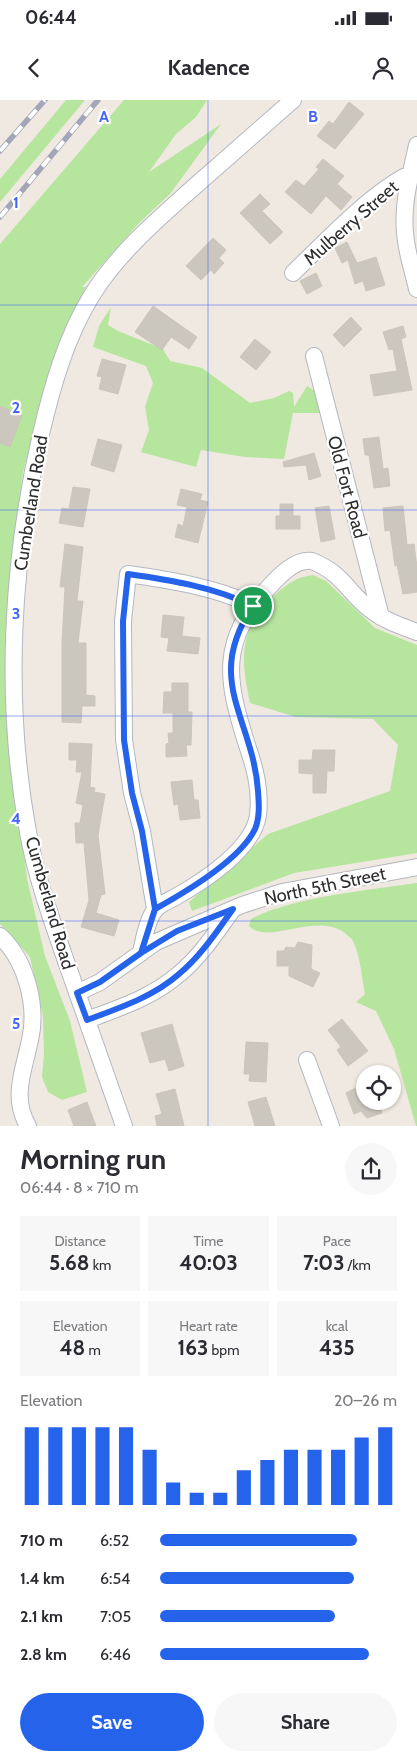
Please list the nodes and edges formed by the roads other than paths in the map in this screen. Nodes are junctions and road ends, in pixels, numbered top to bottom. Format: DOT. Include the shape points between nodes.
graph roads {
  1 [pos="292,100"];
  2 [pos="416,151"];
  3 [pos="410,174"];
  4 [pos="293,273"];
  5 [pos="417,285"];
  6 [pos="314,356"];
  7 [pos="253,606"];
  8 [pos="381,617"];
  9 [pos="417,632"];
  10 [pos="417,867"];
  11 [pos="155,909"];
  12 [pos="233,909"];
  13 [pos="0,936"];
  14 [pos="141,953"];
  15 [pos="77,993"];
  16 [pos="87,1020"];
  17 [pos="307,1060"];
  18 [pos="28,1126"];
  19 [pos="124,1126"];
  20 [pos="331,1126"];
  1 -- 15 [label="street, Cumberland Road" via="165,212 109,271 80,315 43,424 27,506 16,612 17,745 34,859"];
  2 -- 3 [label="street"];
  3 -- 4 [label="street, Mulberry Street" via="396,181"];
  3 -- 5 [label="street" via="405,234"];
  6 -- 8 [label="street, Old Fort Road"];
  7 -- 8 [label="street" via="288,569 308,560 336,573 363,603"];
  7 -- 11 [label="street" via="238,633 230,672 257,781 259,806 255,828 235,854 205,878"];
  7 -- 11 [label="street" via="230,595 191,585 128,574 123,621 124,740"];
  8 -- 9 [label="street"];
  10 -- 12 [label="street, North 5th Street" via="282,892"];
  11 -- 14 [label="street"];
  12 -- 14 [label="street, North 5th Street" via="177,931"];
  12 -- 16 [label="street" via="179,975 140,1000"];
  13 -- 18 [label="street" via="13,952 26,978 31,999 32,1029 18,1097"];
  14 -- 15 [label="street, North 5th Street" via="100,982"];
  15 -- 16 [label="street, Cumberland Road"];
  16 -- 19 [label="street, Cumberland Road"];
  17 -- 20 [label="street"];
}
